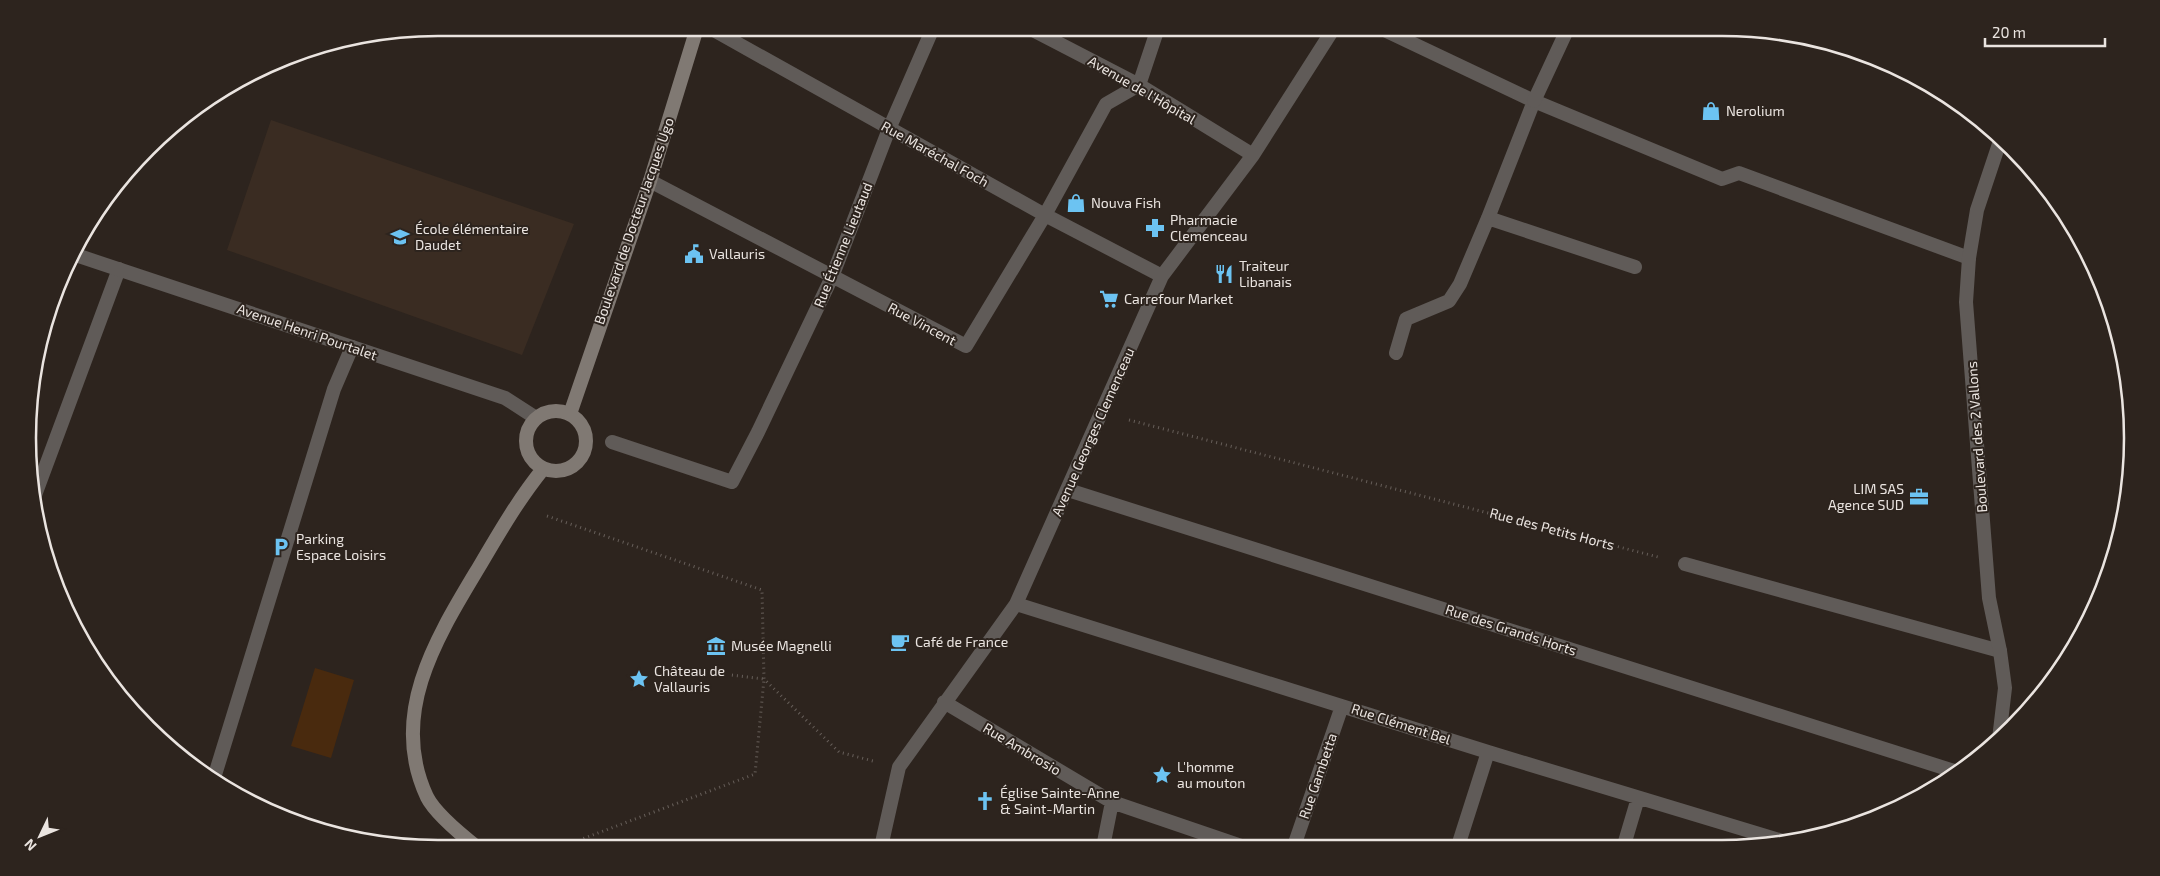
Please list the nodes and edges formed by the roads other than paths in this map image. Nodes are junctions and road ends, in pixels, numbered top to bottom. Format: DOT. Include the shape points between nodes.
graph roads {
  1 [pos="695,36"];
  2 [pos="724,36"];
  3 [pos="930,36"];
  4 [pos="1044,36"];
  5 [pos="1155,36"];
  6 [pos="1329,36"];
  7 [pos="1397,36"];
  8 [pos="1564,36"];
  9 [pos="1139,85"];
  10 [pos="1534,101"];
  11 [pos="889,129"];
  12 [pos="1998,147"];
  13 [pos="1254,154"];
  14 [pos="650,181"];
  15 [pos="1045,214"];
  16 [pos="1488,218"];
  17 [pos="80,256"];
  18 [pos="1969,258"];
  19 [pos="1635,267"];
  20 [pos="119,268"];
  21 [pos="1162,276"];
  22 [pos="832,277"];
  23 [pos="352,347"];
  24 [pos="1396,353"];
  25 [pos="570,414"];
  26 [pos="536,418"];
  27 [pos="612,442"];
  28 [pos="543,469"];
  29 [pos="39,484"];
  30 [pos="1068,490"];
  31 [pos="1685,564"];
  32 [pos="1016,604"];
  33 [pos="2000,651"];
  34 [pos="944,702"];
  35 [pos="1342,706"];
  36 [pos="2001,727"];
  37 [pos="1488,752"];
  38 [pos="1949,769"];
  39 [pos="216,772"];
  40 [pos="1638,798"];
  41 [pos="1112,802"];
  42 [pos="1768,837"];
  43 [pos="468,840"];
  44 [pos="883,840"];
  45 [pos="1104,840"];
  46 [pos="1224,840"];
  47 [pos="1296,840"];
  48 [pos="1460,840"];
  49 [pos="1625,840"];
  1 -- 14 [label="main road, Boulevard de Docteur Jacques Ugo"];
  2 -- 11 [label="street, Rue Maréchal Foch"];
  3 -- 11 [label="street, Rue Étienne Lieutaud"];
  4 -- 9 [label="street, Avenue de l'Hôpital"];
  5 -- 9 [label="street"];
  6 -- 13 [label="street, Avenue Georges Clemenceau"];
  7 -- 10 [label="street"];
  8 -- 10 [label="street"];
  9 -- 13 [label="street, Avenue de l'Hôpital"];
  9 -- 15 [label="street, Rue Vincent" via="1106,104"];
  10 -- 16 [label="street"];
  10 -- 18 [label="street" via="1722,179 1739,173"];
  11 -- 15 [label="street, Rue Maréchal Foch"];
  11 -- 22 [label="street, Rue Étienne Lieutaud"];
  12 -- 18 [label="street, Boulevard des 2 Vallons" via="1977,210"];
  13 -- 21 [label="street, Avenue Georges Clemenceau"];
  14 -- 22 [label="street, Rue Vincent"];
  14 -- 25 [label="main road, Boulevard de Docteur Jacques Ugo"];
  15 -- 21 [label="street, Rue Maréchal Foch"];
  15 -- 22 [label="street, Rue Vincent" via="966,346"];
  16 -- 19 [label="street"];
  16 -- 24 [label="street" via="1460,284 1449,301 1406,318"];
  17 -- 20 [label="street, Avenue Henri Pourtalet"];
  18 -- 33 [label="street, Boulevard des 2 Vallons" via="1966,302 1989,598"];
  20 -- 23 [label="street, Avenue Henri Pourtalet"];
  20 -- 29 [label="street"];
  21 -- 30 [label="street, Avenue Georges Clemenceau"];
  22 -- 27 [label="street, Rue Étienne Lieutaud" via="732,482"];
  23 -- 26 [label="street, Avenue Henri Pourtalet" via="505,398"];
  23 -- 39 [label="street" via="331,399"];
  25 -- 26 [label="main road" via="552,411"];
  25 -- 28 [label="main road" via="577,419 586,435 584,454 579,462 566,470 550,472"];
  26 -- 28 [label="main road" via="525,435 526,445 528,455"];
  28 -- 43 [label="main road" via="516,505 439,636 421,676 413,739 418,768 428,799"];
  30 -- 32 [label="street, Avenue Georges Clemenceau"];
  30 -- 38 [label="street, Rue des Grands Horts"];
  31 -- 33 [label="street"];
  32 -- 34 [label="street, Avenue Georges Clemenceau"];
  32 -- 35 [label="street, Rue Clément Bel"];
  33 -- 36 [label="street, Boulevard des 2 Vallons" via="2005,688"];
  34 -- 41 [label="street, Rue Ambrosio"];
  34 -- 44 [label="street, Avenue Georges Clemenceau" via="899,767"];
  35 -- 37 [label="street, Rue Clément Bel"];
  35 -- 47 [label="street, Rue Gambetta"];
  37 -- 40 [label="street, Rue Clément Bel"];
  37 -- 48 [label="street"];
  40 -- 42 [label="street, Rue Clément Bel"];
  40 -- 49 [label="street"];
  41 -- 45 [label="street"];
  41 -- 46 [label="street, Rue Ambrosio"];
}
